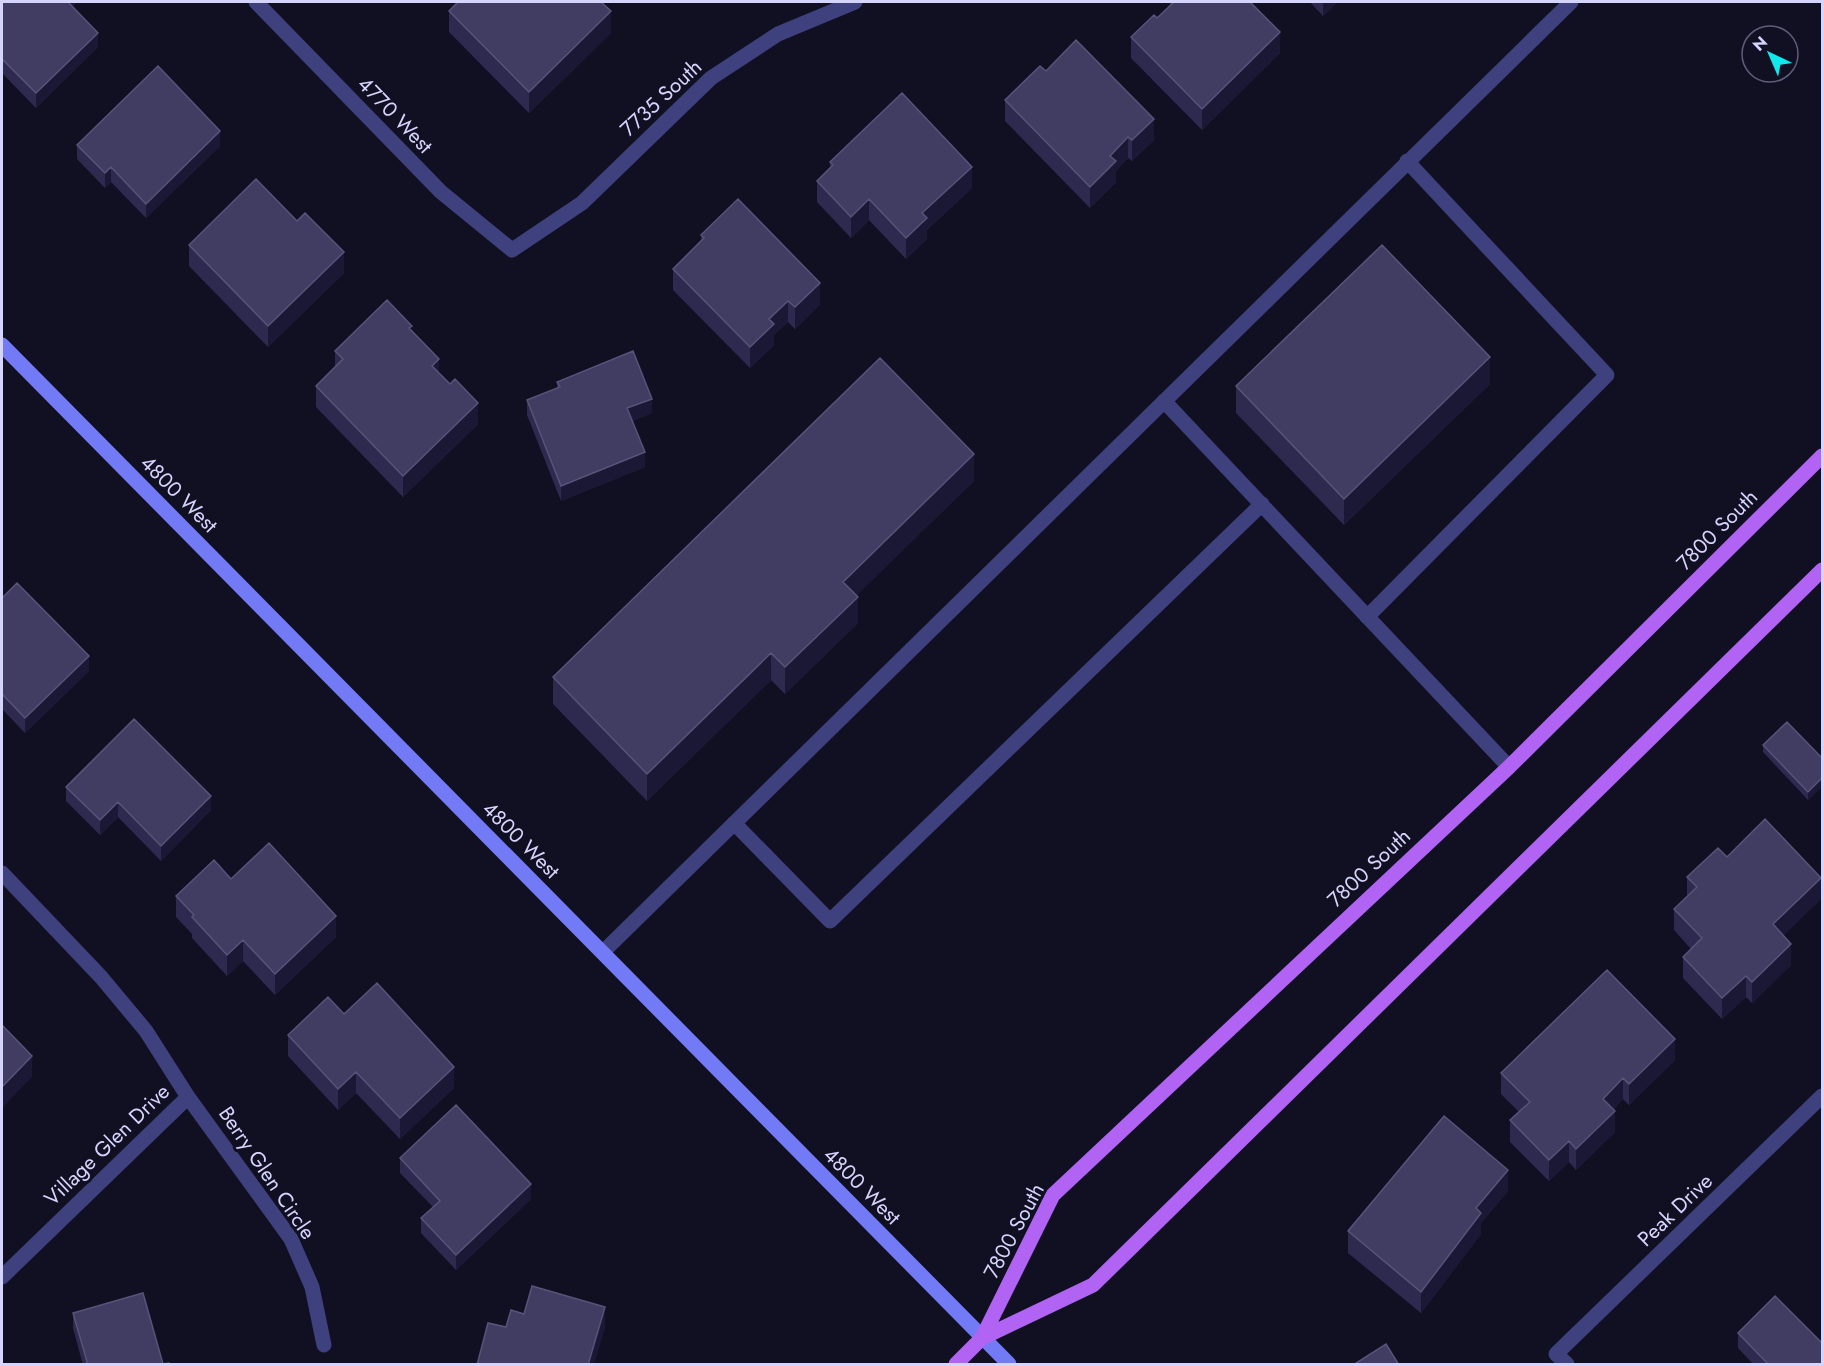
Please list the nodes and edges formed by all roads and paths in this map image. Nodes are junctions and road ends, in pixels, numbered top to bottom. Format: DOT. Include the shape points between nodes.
graph roads {
  1 [pos="256,2"];
  2 [pos="855,2"];
  3 [pos="1571,2"];
  4 [pos="1407,161"];
  5 [pos="512,250"];
  6 [pos="2,345"];
  7 [pos="1164,401"];
  8 [pos="1822,456"];
  9 [pos="1262,504"];
  10 [pos="1822,570"];
  11 [pos="1367,617"];
  12 [pos="1509,767"];
  13 [pos="734,824"];
  14 [pos="2,873"];
  15 [pos="603,952"];
  16 [pos="1822,1096"];
  17 [pos="188,1097"];
  18 [pos="2,1277"];
  19 [pos="982,1338"];
  20 [pos="324,1345"];
  21 [pos="1562,1359"];
  22 [pos="956,1365"];
  23 [pos="1009,1365"];
  1 -- 5 [label="street, 4770 West" via="441,192"];
  2 -- 5 [label="street, 7735 South" via="778,34 711,78 582,203"];
  3 -- 4 [label="street"];
  4 -- 7 [label="street"];
  4 -- 11 [label="street" via="1607,375"];
  6 -- 15 [label="main road, 4800 West"];
  7 -- 9 [label="street"];
  7 -- 13 [label="street"];
  8 -- 12 [label="main road, 7800 South"];
  9 -- 11 [label="street"];
  9 -- 13 [label="street" via="830,921"];
  10 -- 19 [label="main road, 7800 South" via="1094,1285"];
  11 -- 12 [label="street"];
  12 -- 19 [label="main road, 7800 South" via="1053,1195"];
  13 -- 15 [label="street"];
  14 -- 17 [label="street, Village Glen Drive" via="101,976 146,1031"];
  15 -- 19 [label="main road, 4800 West"];
  16 -- 21 [label="street, Peak Drive"];
  17 -- 18 [label="street, Village Glen Drive"];
  17 -- 20 [label="street, Berry Glen Circle" via="291,1239 312,1287"];
  19 -- 22 [label="main road, 7800 South"];
  19 -- 23 [label="main road, 4800 West"];
}
